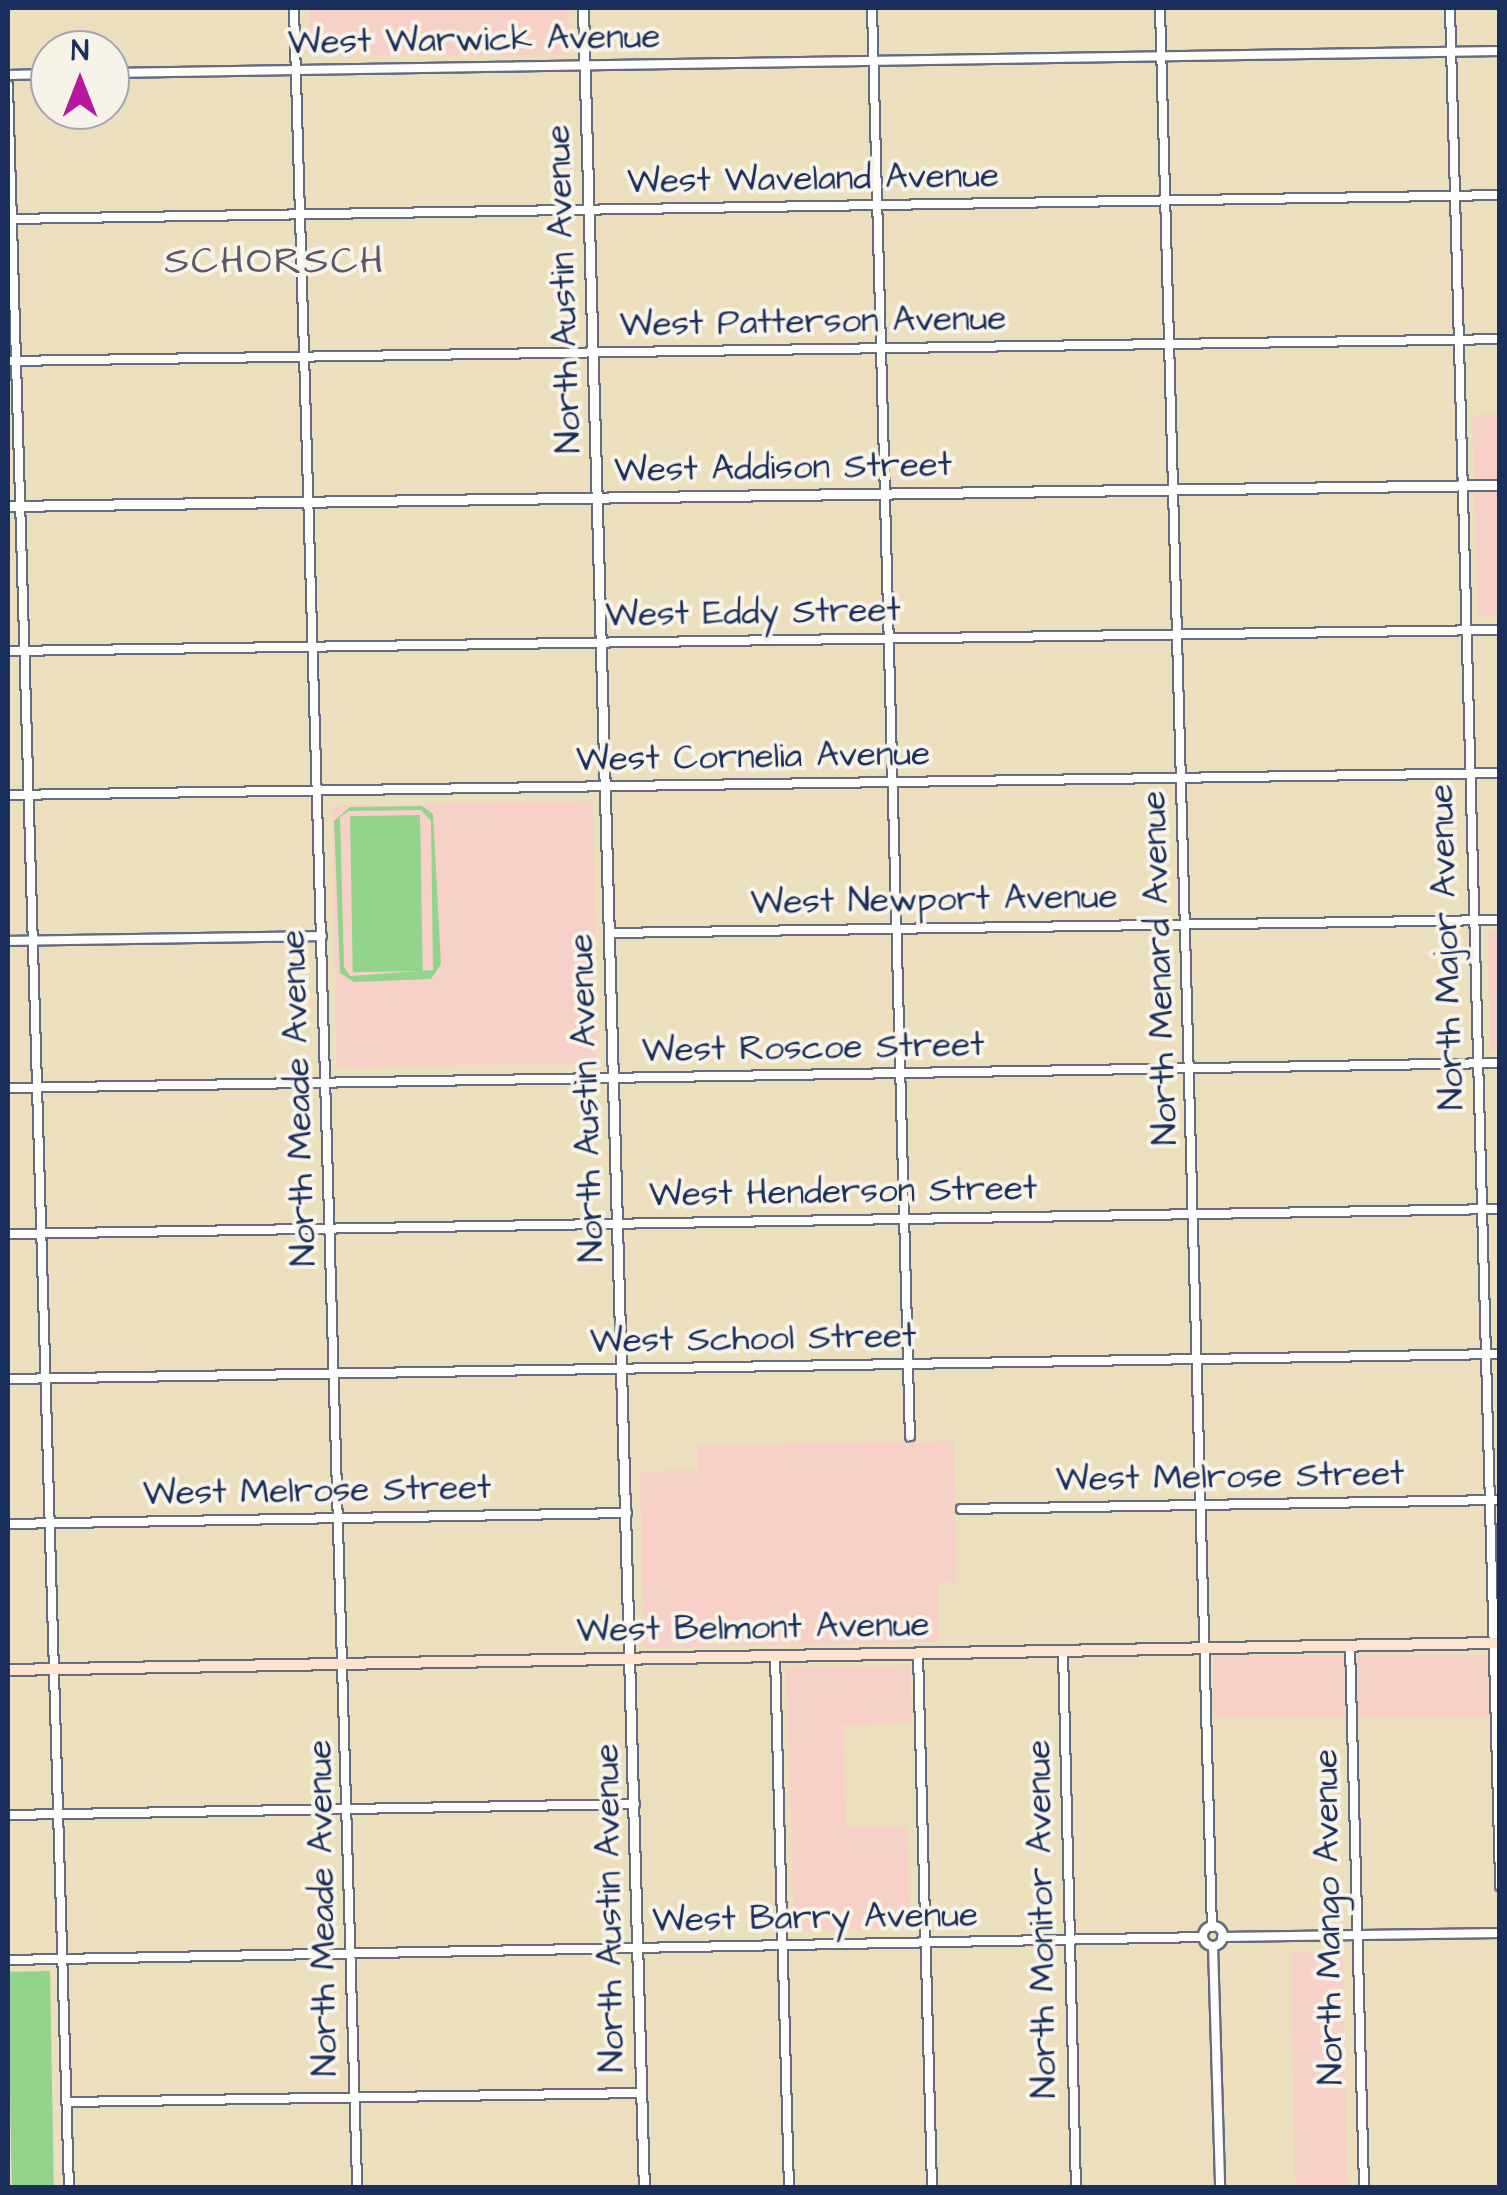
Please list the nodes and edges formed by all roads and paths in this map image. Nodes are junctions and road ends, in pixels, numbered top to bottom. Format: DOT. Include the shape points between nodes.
graph roads {
  1 [pos="294,8"];
  2 [pos="584,8"];
  3 [pos="872,8"];
  4 [pos="1160,8"];
  5 [pos="1450,8"];
  6 [pos="1500,51"];
  7 [pos="1451,52"];
  8 [pos="1162,56"];
  9 [pos="873,61"];
  10 [pos="585,66"];
  11 [pos="296,70"];
  12 [pos="130,73"];
  13 [pos="8,84"];
  14 [pos="1500,195"];
  15 [pos="1455,196"];
  16 [pos="1166,200"];
  17 [pos="877,205"];
  18 [pos="589,210"];
  19 [pos="300,214"];
  20 [pos="10,219"];
  21 [pos="1500,339"];
  22 [pos="1459,340"];
  23 [pos="1170,344"];
  24 [pos="881,348"];
  25 [pos="593,353"];
  26 [pos="304,356"];
  27 [pos="12,361"];
  28 [pos="1500,485"];
  29 [pos="1463,486"];
  30 [pos="1174,489"];
  31 [pos="885,494"];
  32 [pos="597,498"];
  33 [pos="309,502"];
  34 [pos="20,505"];
  35 [pos="8,506"];
  36 [pos="1500,630"];
  37 [pos="1466,631"];
  38 [pos="1178,635"];
  39 [pos="889,639"];
  40 [pos="601,643"];
  41 [pos="313,647"];
  42 [pos="8,651"];
  43 [pos="25,651"];
  44 [pos="1470,773"];
  45 [pos="1500,773"];
  46 [pos="1182,778"];
  47 [pos="893,783"];
  48 [pos="606,786"];
  49 [pos="318,791"];
  50 [pos="8,795"];
  51 [pos="30,795"];
  52 [pos="1474,920"];
  53 [pos="1500,920"];
  54 [pos="1186,924"];
  55 [pos="897,928"];
  56 [pos="610,933"];
  57 [pos="322,936"];
  58 [pos="34,940"];
  59 [pos="8,941"];
  60 [pos="1478,1064"];
  61 [pos="1500,1064"];
  62 [pos="1190,1069"];
  63 [pos="900,1074"];
  64 [pos="614,1078"];
  65 [pos="326,1083"];
  66 [pos="8,1088"];
  67 [pos="39,1088"];
  68 [pos="1482,1209"];
  69 [pos="1500,1209"];
  70 [pos="1194,1214"];
  71 [pos="904,1219"];
  72 [pos="618,1224"];
  73 [pos="331,1228"];
  74 [pos="43,1233"];
  75 [pos="8,1234"];
  76 [pos="1486,1354"];
  77 [pos="1500,1354"];
  78 [pos="1198,1359"];
  79 [pos="908,1364"];
  80 [pos="622,1369"];
  81 [pos="335,1374"];
  82 [pos="48,1378"];
  83 [pos="8,1379"];
  84 [pos="910,1436"];
  85 [pos="1494,1500"];
  86 [pos="1202,1505"];
  87 [pos="961,1509"];
  88 [pos="627,1513"];
  89 [pos="340,1518"];
  90 [pos="8,1524"];
  91 [pos="52,1524"];
  92 [pos="1496,1643"];
  93 [pos="1350,1645"];
  94 [pos="1206,1648"];
  95 [pos="1064,1650"];
  96 [pos="918,1652"];
  97 [pos="775,1655"];
  98 [pos="631,1658"];
  99 [pos="344,1663"];
  100 [pos="57,1669"];
  101 [pos="8,1670"];
  102 [pos="635,1804"];
  103 [pos="348,1809"];
  104 [pos="8,1814"];
  105 [pos="60,1814"];
  106 [pos="1500,1886"];
  107 [pos="1212,1927"];
  108 [pos="1500,1933"];
  109 [pos="1357,1936"];
  110 [pos="1203,1937"];
  111 [pos="1222,1938"];
  112 [pos="1070,1941"];
  113 [pos="926,1944"];
  114 [pos="783,1946"];
  115 [pos="1212,1946"];
  116 [pos="638,1949"];
  117 [pos="351,1954"];
  118 [pos="64,1959"];
  119 [pos="8,1960"];
  120 [pos="642,2093"];
  121 [pos="355,2098"];
  122 [pos="67,2102"];
  123 [pos="69,2188"];
  124 [pos="357,2188"];
  125 [pos="644,2188"];
  126 [pos="789,2188"];
  127 [pos="932,2188"];
  128 [pos="1076,2188"];
  129 [pos="1220,2188"];
  130 [pos="1364,2188"];
  1 -- 11 [label="street, North Meade Avenue"];
  2 -- 10 [label="street, North Austin Avenue"];
  3 -- 9 [label="street"];
  4 -- 8 [label="street, North Menard Avenue"];
  5 -- 7 [label="street, North Major Avenue"];
  6 -- 7 [label="street, West Warwick Avenue"];
  7 -- 8 [label="street, West Warwick Avenue"];
  7 -- 15 [label="street, North Major Avenue"];
  8 -- 9 [label="street, West Warwick Avenue"];
  8 -- 16 [label="street, North Menard Avenue"];
  9 -- 10 [label="street, West Warwick Avenue"];
  9 -- 17 [label="street"];
  10 -- 11 [label="street, West Warwick Avenue"];
  10 -- 18 [label="street, North Austin Avenue"];
  11 -- 12 [label="street, West Warwick Avenue"];
  11 -- 19 [label="street, North Meade Avenue"];
  13 -- 20 [label="street"];
  14 -- 15 [label="street, West Waveland Avenue"];
  15 -- 16 [label="street, West Waveland Avenue"];
  15 -- 22 [label="street, North Major Avenue"];
  16 -- 17 [label="street, West Waveland Avenue"];
  16 -- 23 [label="street, North Menard Avenue"];
  17 -- 18 [label="street, West Waveland Avenue"];
  17 -- 24 [label="street"];
  18 -- 19 [label="street, West Waveland Avenue"];
  18 -- 25 [label="street, North Austin Avenue"];
  19 -- 20 [label="street, West Waveland Avenue"];
  19 -- 26 [label="street, North Meade Avenue"];
  20 -- 27 [label="street"];
  21 -- 22 [label="street, West Patterson Avenue"];
  22 -- 23 [label="street, West Patterson Avenue"];
  22 -- 29 [label="street, North Major Avenue"];
  23 -- 24 [label="street, West Patterson Avenue"];
  23 -- 30 [label="street, North Menard Avenue"];
  24 -- 25 [label="street, West Patterson Avenue"];
  24 -- 31 [label="street"];
  25 -- 26 [label="street, West Patterson Avenue"];
  25 -- 32 [label="street, North Austin Avenue"];
  26 -- 27 [label="street, West Patterson Avenue"];
  26 -- 33 [label="street, North Meade Avenue"];
  27 -- 34 [label="street"];
  28 -- 29 [label="street, West Addison Street"];
  29 -- 30 [label="street, West Addison Street"];
  29 -- 37 [label="street, North Major Avenue"];
  30 -- 31 [label="street, West Addison Street"];
  30 -- 38 [label="street, North Menard Avenue"];
  31 -- 32 [label="street, West Addison Street"];
  31 -- 39 [label="street"];
  32 -- 33 [label="street, West Addison Street"];
  32 -- 40 [label="street, North Austin Avenue"];
  33 -- 34 [label="street, West Addison Street"];
  33 -- 41 [label="street, North Meade Avenue"];
  34 -- 35 [label="street, West Addison Street"];
  34 -- 43 [label="street"];
  36 -- 37 [label="street, West Eddy Street"];
  37 -- 38 [label="street, West Eddy Street"];
  37 -- 44 [label="street, North Major Avenue"];
  38 -- 39 [label="street, West Eddy Street"];
  38 -- 46 [label="street, North Menard Avenue"];
  39 -- 40 [label="street, West Eddy Street"];
  39 -- 47 [label="street"];
  40 -- 41 [label="street, West Eddy Street"];
  40 -- 48 [label="street, North Austin Avenue"];
  41 -- 43 [label="street, West Eddy Street"];
  41 -- 49 [label="street, North Meade Avenue"];
  42 -- 43 [label="street, West Eddy Street"];
  43 -- 51 [label="street"];
  44 -- 45 [label="street, West Cornelia Avenue"];
  44 -- 46 [label="street, West Cornelia Avenue"];
  44 -- 52 [label="street, North Major Avenue"];
  46 -- 47 [label="street, West Cornelia Avenue"];
  46 -- 54 [label="street, North Menard Avenue"];
  47 -- 48 [label="street, West Cornelia Avenue"];
  47 -- 55 [label="street"];
  48 -- 49 [label="street, West Cornelia Avenue"];
  48 -- 56 [label="street, North Austin Avenue"];
  49 -- 51 [label="street, West Cornelia Avenue"];
  49 -- 57 [label="street, North Meade Avenue"];
  50 -- 51 [label="street, West Cornelia Avenue"];
  51 -- 58 [label="street"];
  52 -- 53 [label="street, West Newport Avenue"];
  52 -- 54 [label="street, West Newport Avenue"];
  52 -- 60 [label="street, North Major Avenue"];
  54 -- 55 [label="street, West Newport Avenue"];
  54 -- 62 [label="street, North Menard Avenue"];
  55 -- 56 [label="street, West Newport Avenue"];
  55 -- 63 [label="street"];
  56 -- 64 [label="street, North Austin Avenue"];
  57 -- 58 [label="street"];
  57 -- 65 [label="street, North Meade Avenue"];
  58 -- 59 [label="street"];
  58 -- 67 [label="street"];
  60 -- 61 [label="street, West Roscoe Street"];
  60 -- 62 [label="street, West Roscoe Street"];
  60 -- 68 [label="street, North Major Avenue"];
  62 -- 63 [label="street, West Roscoe Street"];
  62 -- 70 [label="street, North Menard Avenue"];
  63 -- 64 [label="street, West Roscoe Street"];
  63 -- 71 [label="street"];
  64 -- 65 [label="street, West Roscoe Street"];
  64 -- 72 [label="street, North Austin Avenue"];
  65 -- 67 [label="street, West Roscoe Street"];
  65 -- 73 [label="street, North Meade Avenue"];
  66 -- 67 [label="street, West Roscoe Street"];
  67 -- 74 [label="street"];
  68 -- 69 [label="street, West Henderson Street"];
  68 -- 70 [label="street, West Henderson Street"];
  68 -- 76 [label="street, North Major Avenue"];
  70 -- 71 [label="street, West Henderson Street"];
  70 -- 78 [label="street, North Menard Avenue"];
  71 -- 72 [label="street, West Henderson Street"];
  71 -- 79 [label="street"];
  72 -- 73 [label="street, West Henderson Street"];
  72 -- 80 [label="street, North Austin Avenue"];
  73 -- 74 [label="street, West Henderson Street"];
  73 -- 81 [label="street, North Meade Avenue"];
  74 -- 75 [label="street, West Henderson Street"];
  74 -- 82 [label="street"];
  76 -- 77 [label="street, West School Street"];
  76 -- 78 [label="street, West School Street"];
  76 -- 85 [label="street, North Major Avenue"];
  78 -- 79 [label="street, West School Street"];
  78 -- 86 [label="street, North Menard Avenue"];
  79 -- 80 [label="street, West School Street"];
  79 -- 84 [label="street"];
  80 -- 81 [label="street, West School Street"];
  80 -- 88 [label="street, North Austin Avenue"];
  81 -- 82 [label="street, West School Street"];
  81 -- 89 [label="street, North Meade Avenue"];
  82 -- 83 [label="street, West School Street"];
  82 -- 91 [label="street"];
  85 -- 86 [label="street, West Melrose Street"];
  85 -- 92 [label="street, North Major Avenue"];
  86 -- 87 [label="street, West Melrose Street"];
  86 -- 94 [label="street, North Menard Avenue"];
  88 -- 89 [label="street, West Melrose Street"];
  88 -- 98 [label="street, North Austin Avenue"];
  89 -- 91 [label="street, West Melrose Street"];
  89 -- 99 [label="street, North Meade Avenue"];
  90 -- 91 [label="street, West Melrose Street"];
  91 -- 100 [label="street"];
  92 -- 93 [label="main road, West Belmont Avenue"];
  92 -- 106 [label="street, North Major Avenue"];
  93 -- 94 [label="main road, West Belmont Avenue"];
  93 -- 109 [label="street, North Mango Avenue"];
  94 -- 95 [label="main road, West Belmont Avenue"];
  94 -- 107 [label="street, North Menard Avenue"];
  95 -- 96 [label="main road, West Belmont Avenue"];
  95 -- 112 [label="street, North Monitor Avenue"];
  96 -- 97 [label="main road, West Belmont Avenue"];
  96 -- 113 [label="street"];
  97 -- 98 [label="main road, West Belmont Avenue"];
  97 -- 114 [label="street"];
  98 -- 99 [label="main road, West Belmont Avenue"];
  98 -- 102 [label="street, North Austin Avenue"];
  99 -- 100 [label="main road, West Belmont Avenue"];
  99 -- 103 [label="street, North Meade Avenue"];
  100 -- 101 [label="main road, West Belmont Avenue"];
  100 -- 105 [label="street"];
  102 -- 103 [label="street"];
  102 -- 116 [label="street, North Austin Avenue"];
  103 -- 105 [label="street"];
  103 -- 117 [label="street, North Meade Avenue"];
  104 -- 105 [label="street"];
  105 -- 118 [label="street"];
  107 -- 110 [label="street"];
  107 -- 111 [label="street"];
  108 -- 109 [label="street"];
  109 -- 111 [label="street"];
  109 -- 130 [label="street, North Mango Avenue"];
  110 -- 112 [label="street, West Barry Avenue"];
  110 -- 115 [label="street"];
  111 -- 115 [label="street"];
  112 -- 113 [label="street, West Barry Avenue"];
  112 -- 128 [label="street, North Monitor Avenue"];
  113 -- 114 [label="street, West Barry Avenue"];
  113 -- 127 [label="street"];
  114 -- 116 [label="street, West Barry Avenue"];
  114 -- 126 [label="street"];
  115 -- 129 [label="street"];
  116 -- 117 [label="street, West Barry Avenue"];
  116 -- 120 [label="street, North Austin Avenue"];
  117 -- 118 [label="street, West Barry Avenue"];
  117 -- 121 [label="street, North Meade Avenue"];
  118 -- 119 [label="street, West Barry Avenue"];
  118 -- 122 [label="street"];
  120 -- 121 [label="street"];
  120 -- 125 [label="street, North Austin Avenue"];
  121 -- 122 [label="street"];
  121 -- 124 [label="street, North Meade Avenue"];
  122 -- 123 [label="street"];
}
